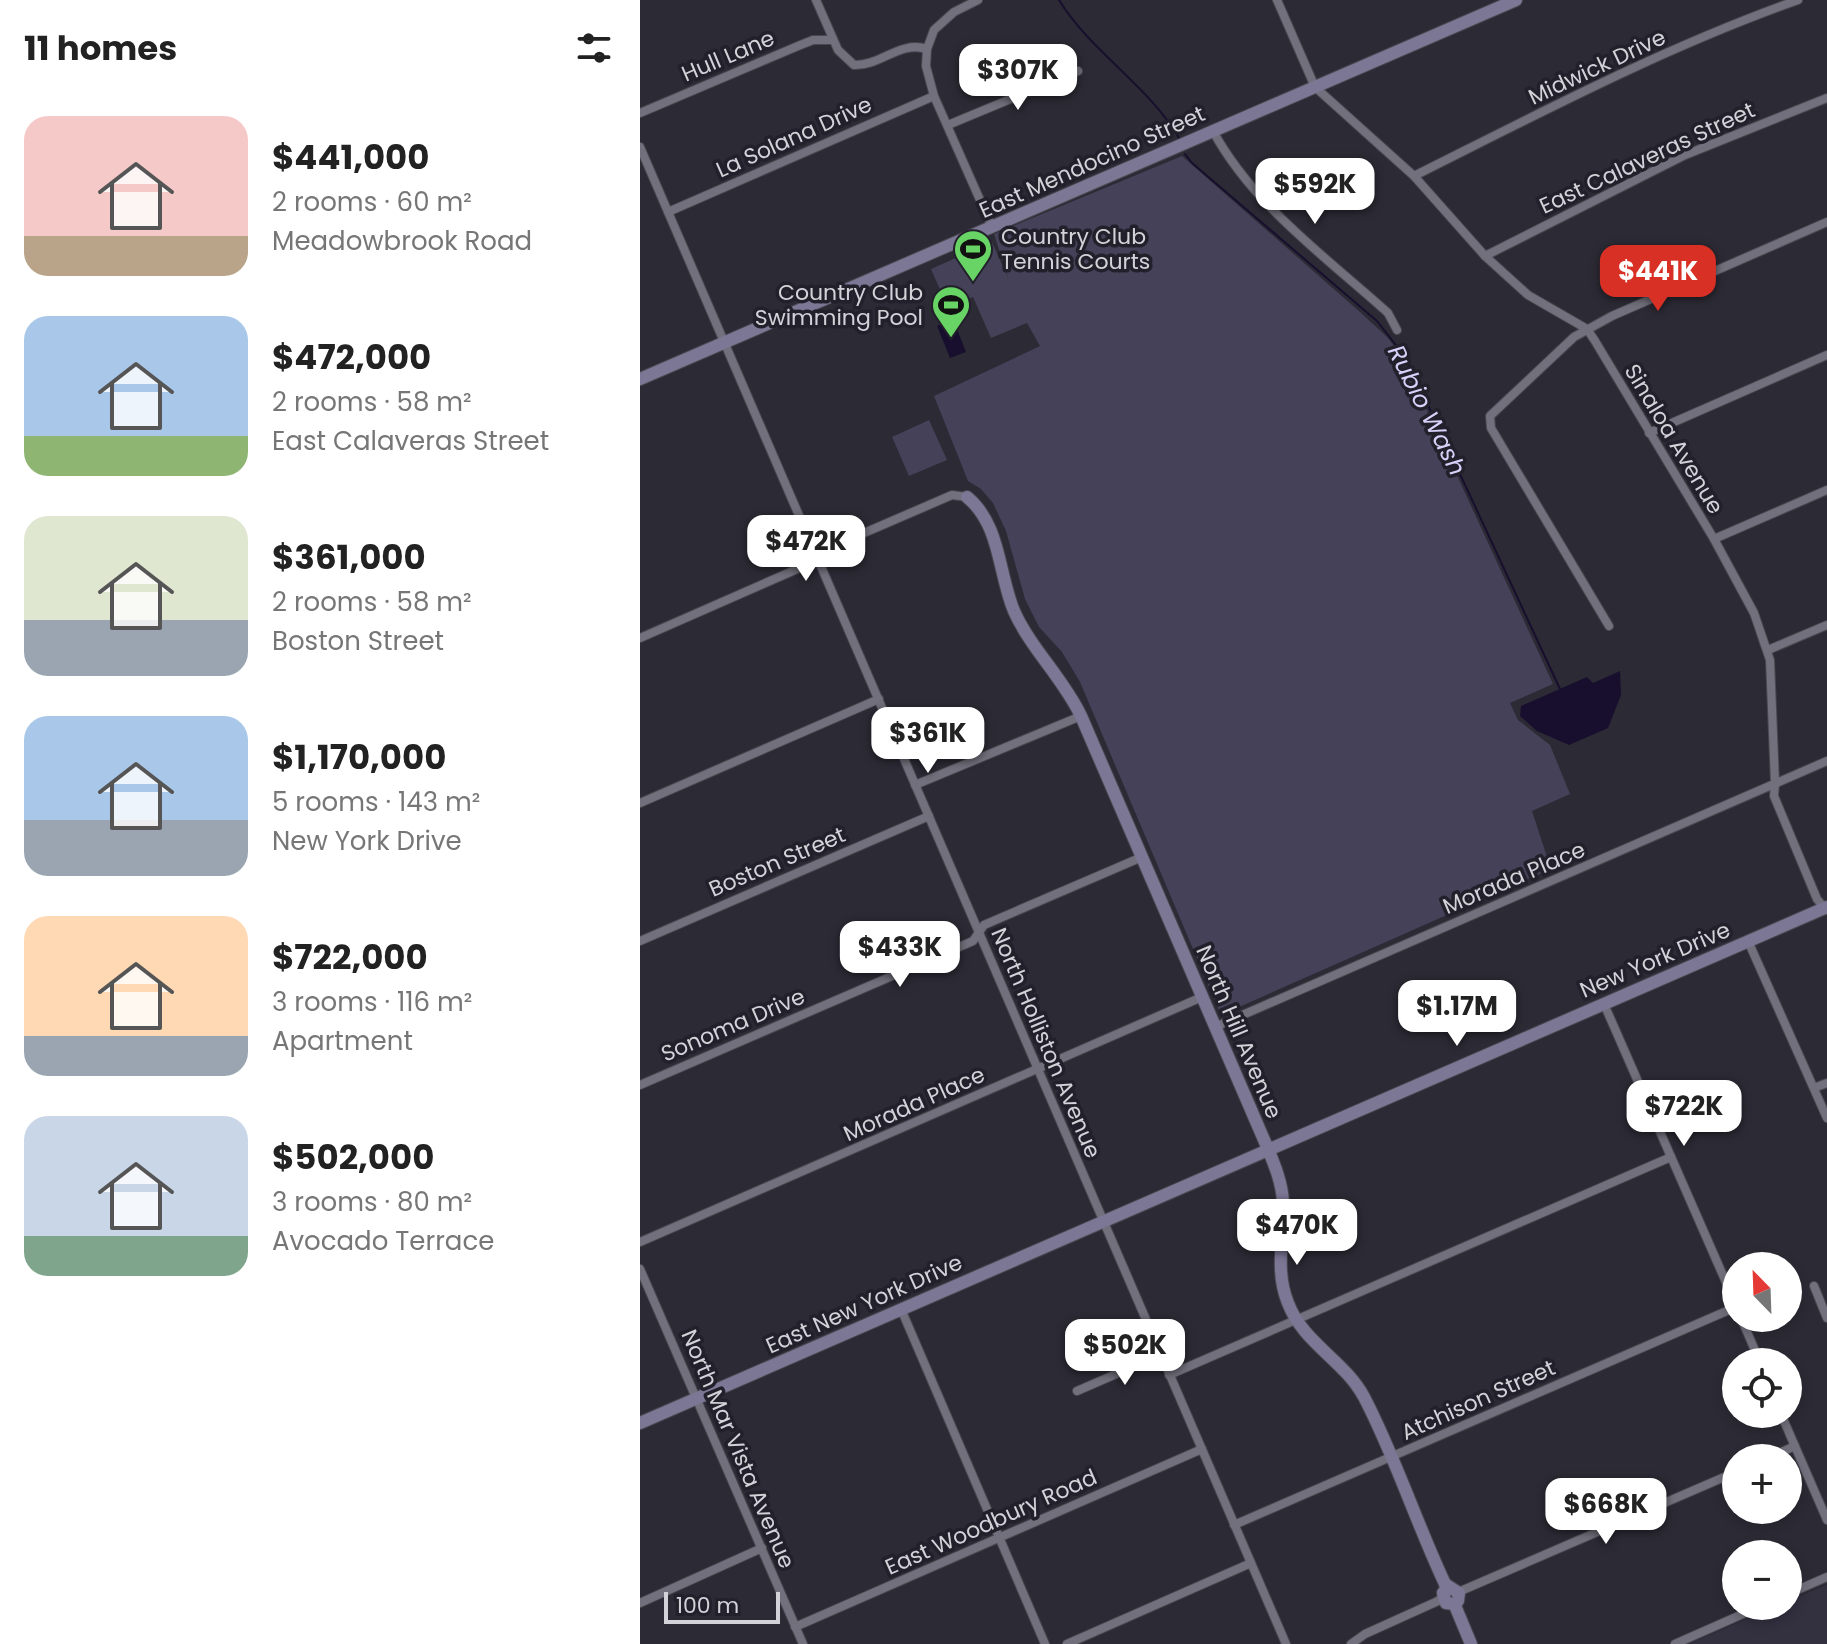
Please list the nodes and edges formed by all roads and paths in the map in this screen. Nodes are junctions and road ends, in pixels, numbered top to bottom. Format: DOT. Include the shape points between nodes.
graph roads {
  1 [pos="816,0"];
  2 [pos="978,0"];
  3 [pos="1277,0"];
  4 [pos="1516,0"];
  5 [pos="1798,0"];
  6 [pos="962,3"];
  7 [pos="833,40"];
  8 [pos="927,49"];
  9 [pos="1078,71"];
  10 [pos="1315,87"];
  11 [pos="934,96"];
  12 [pos="1827,98"];
  13 [pos="640,113"];
  14 [pos="948,125"];
  15 [pos="1213,131"];
  16 [pos="640,147"];
  17 [pos="1414,176"];
  18 [pos="668,212"];
  19 [pos="1827,222"];
  20 [pos="992,227"];
  21 [pos="1485,256"];
  22 [pos="1587,329"];
  23 [pos="1397,330"];
  24 [pos="725,342"];
  25 [pos="1827,355"];
  26 [pos="640,379"];
  27 [pos="1649,433"];
  28 [pos="1827,490"];
  29 [pos="967,497"];
  30 [pos="1714,539"];
  31 [pos="818,557"];
  32 [pos="1827,625"];
  33 [pos="1609,626"];
  34 [pos="640,638"];
  35 [pos="1768,650"];
  36 [pos="879,699"];
  37 [pos="1081,716"];
  38 [pos="1827,761"];
  39 [pos="1775,783"];
  40 [pos="915,785"];
  41 [pos="640,803"];
  42 [pos="929,816"];
  43 [pos="1142,857"];
  44 [pos="1826,909"];
  45 [pos="979,932"];
  46 [pos="640,941"];
  47 [pos="1748,941"];
  48 [pos="1202,997"];
  49 [pos="1604,1004"];
  50 [pos="1215,1027"];
  51 [pos="1038,1069"];
  52 [pos="1827,1083"];
  53 [pos="640,1085"];
  54 [pos="1814,1088"];
  55 [pos="1827,1118"];
  56 [pos="1268,1149"];
  57 [pos="1671,1157"];
  58 [pos="1103,1221"];
  59 [pos="640,1242"];
  60 [pos="640,1269"];
  61 [pos="1722,1274"];
  62 [pos="1814,1286"];
  63 [pos="901,1309"];
  64 [pos="1722,1312"];
  65 [pos="1827,1318"];
  66 [pos="1296,1320"];
  67 [pos="1160,1355"];
  68 [pos="1169,1375"];
  69 [pos="1077,1391"];
  70 [pos="697,1398"];
  71 [pos="640,1423"];
  72 [pos="1202,1449"];
  73 [pos="1390,1458"];
  74 [pos="1802,1462"];
  75 [pos="1722,1478"];
  76 [pos="1827,1520"];
  77 [pos="1234,1525"];
  78 [pos="998,1538"];
  79 [pos="762,1548"];
  80 [pos="1251,1563"];
  81 [pos="1827,1577"];
  82 [pos="1802,1588"];
  83 [pos="1451,1596"];
  84 [pos="640,1603"];
  85 [pos="1729,1620"];
  86 [pos="795,1627"];
  87 [pos="803,1644"];
  88 [pos="1045,1644"];
  89 [pos="1067,1644"];
  90 [pos="1286,1644"];
  91 [pos="1351,1644"];
  92 [pos="1471,1644"];
  93 [pos="1675,1644"];
  1 -- 7 [label="street"];
  2 -- 6 [label="street"];
  3 -- 10 [label="street"];
  4 -- 10 [label="street, East Mendocino Street"];
  5 -- 17 [label="street, Midwick Drive" via="1614,76"];
  6 -- 8 [label="street" via="934,30"];
  7 -- 8 [label="street" via="854,65 906,46"];
  7 -- 13 [label="street, Hull Lane" via="813,40"];
  8 -- 11 [label="street"];
  9 -- 14 [label="street"];
  10 -- 15 [label="street, East Mendocino Street"];
  10 -- 17 [label="street, Sinaloa Avenue"];
  11 -- 14 [label="street"];
  11 -- 18 [label="street, La Solana Drive"];
  12 -- 21 [label="street, East Calaveras Street" via="1685,155"];
  14 -- 20 [label="street"];
  15 -- 20 [label="street, East Mendocino Street"];
  15 -- 23 [label="street" via="1229,161 1273,210 1388,313"];
  16 -- 18 [label="street, North Holliston Avenue"];
  17 -- 21 [label="street, Sinaloa Avenue"];
  18 -- 24 [label="street, North Holliston Avenue"];
  19 -- 22 [label="street"];
  20 -- 24 [label="street, East Mendocino Street"];
  21 -- 22 [label="street, Sinaloa Avenue" via="1528,295"];
  22 -- 27 [label="street, Sinaloa Avenue"];
  22 -- 33 [label="street" via="1489,421"];
  24 -- 26 [label="street, East Mendocino Street"];
  24 -- 31 [label="street, North Holliston Avenue"];
  25 -- 27 [label="street"];
  27 -- 30 [label="street, Sinaloa Avenue"];
  28 -- 30 [label="street"];
  29 -- 31 [label="street" via="952,495"];
  29 -- 37 [label="street, North Hill Avenue" via="990,530 1020,624"];
  30 -- 35 [label="street, Sinaloa Avenue"];
  31 -- 34 [label="street"];
  31 -- 36 [label="street, North Holliston Avenue"];
  32 -- 35 [label="street"];
  35 -- 39 [label="street, Sinaloa Avenue"];
  36 -- 40 [label="street, North Holliston Avenue"];
  36 -- 41 [label="street"];
  37 -- 40 [label="street"];
  37 -- 43 [label="street, North Hill Avenue"];
  38 -- 39 [label="street, Morada Place"];
  39 -- 44 [label="street, Sinaloa Avenue" via="1774,796"];
  39 -- 50 [label="street, Morada Place"];
  40 -- 42 [label="street, North Holliston Avenue"];
  42 -- 45 [label="street, North Holliston Avenue"];
  42 -- 46 [label="street, Boston Street"];
  43 -- 45 [label="street, Sonoma Drive" via="984,925"];
  43 -- 48 [label="street, North Hill Avenue"];
  44 -- 47 [label="street, New York Drive"];
  45 -- 51 [label="street, North Holliston Avenue"];
  45 -- 53 [label="street, Sonoma Drive" via="973,941"];
  47 -- 49 [label="street, New York Drive"];
  47 -- 54 [label="street"];
  48 -- 50 [label="street, North Hill Avenue"];
  48 -- 51 [label="street, Morada Place"];
  49 -- 56 [label="street, New York Drive"];
  49 -- 57 [label="street"];
  50 -- 56 [label="street, North Hill Avenue"];
  51 -- 58 [label="street, North Holliston Avenue"];
  51 -- 59 [label="street, Morada Place"];
  52 -- 54 [label="street"];
  54 -- 55 [label="street"];
  56 -- 58 [label="street, New York Drive"];
  56 -- 66 [label="street, North Hill Avenue" via="1283,1202 1282,1289"];
  57 -- 61 [label="street"];
  57 -- 66 [label="street"];
  58 -- 63 [label="street, East New York Drive"];
  58 -- 67 [label="street, North Holliston Avenue"];
  60 -- 70 [label="street, North Mar Vista Avenue"];
  62 -- 65 [label="street"];
  63 -- 70 [label="street, East New York Drive"];
  63 -- 78 [label="street"];
  64 -- 73 [label="street, Atchison Street"];
  66 -- 68 [label="street"];
  66 -- 73 [label="street, North Hill Avenue" via="1354,1381"];
  67 -- 68 [label="street, North Holliston Avenue"];
  67 -- 69 [label="street"];
  68 -- 72 [label="street, North Holliston Avenue"];
  70 -- 71 [label="street, East New York Drive"];
  70 -- 79 [label="street, North Mar Vista Avenue"];
  72 -- 77 [label="street, North Holliston Avenue"];
  72 -- 78 [label="street, East Woodbury Road"];
  73 -- 77 [label="street, Atchison Street"];
  73 -- 83 [label="street, North Hill Avenue"];
  74 -- 76 [label="street"];
  75 -- 83 [label="street"];
  77 -- 80 [label="street, North Holliston Avenue"];
  78 -- 86 [label="street, East Woodbury Road"];
  78 -- 88 [label="street"];
  79 -- 84 [label="street"];
  79 -- 86 [label="street, North Mar Vista Avenue"];
  80 -- 89 [label="street"];
  80 -- 90 [label="street, North Holliston Avenue"];
  81 -- 82 [label="street"];
  83 -- 91 [label="street"];
  83 -- 92 [label="street, North Hill Avenue"];
  85 -- 93 [label="street"];
  86 -- 87 [label="street, North Mar Vista Avenue"];
}
